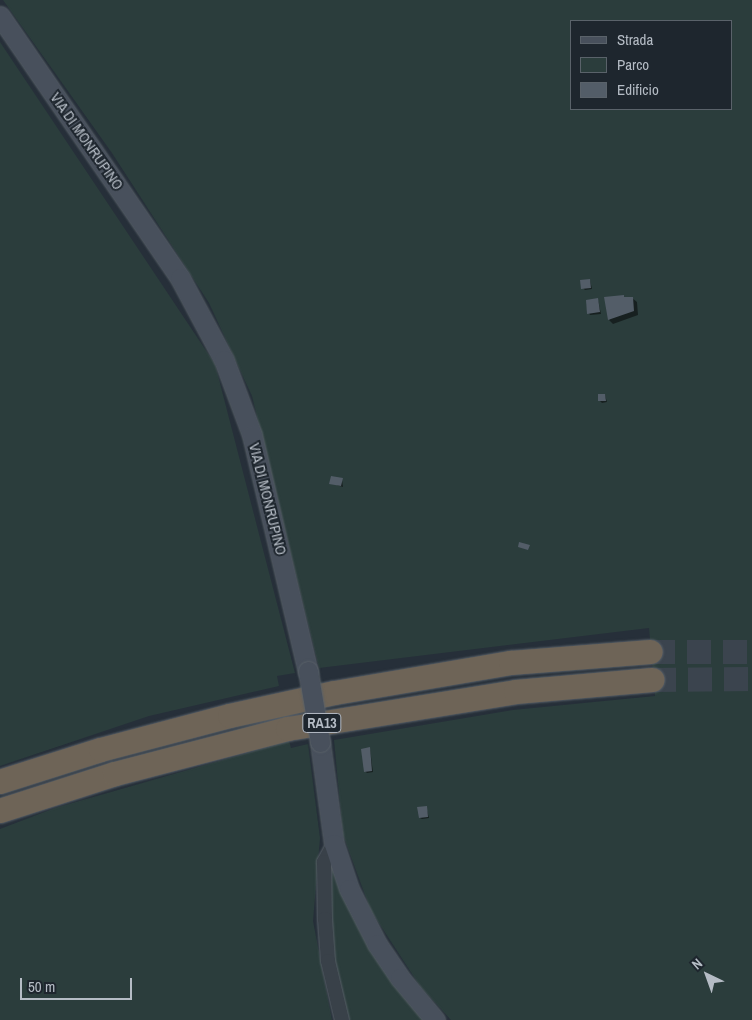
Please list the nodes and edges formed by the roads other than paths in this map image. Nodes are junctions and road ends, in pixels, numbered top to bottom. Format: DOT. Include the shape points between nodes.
graph roads {
  1 [pos="0,16"];
  2 [pos="651,652"];
  3 [pos="652,680"];
  4 [pos="0,782"];
  5 [pos="0,811"];
  6 [pos="334,844"];
  7 [pos="342,1020"];
  8 [pos="436,1020"];
  1 -- 6 [label="main road, VIA DI MONRUPINO, bridge" via="150,231 180,278 224,360 259,459 308,671"];
  2 -- 4 [label="highway, RA13" via="511,663 335,693 129,742"];
  3 -- 5 [label="highway, RA13" via="516,692 288,729 114,774"];
  6 -- 7 [label="street" via="324,862 325,919 328,961"];
  6 -- 8 [label="main road, VIA DI MONRUPINO" via="363,920 400,978"];
}
